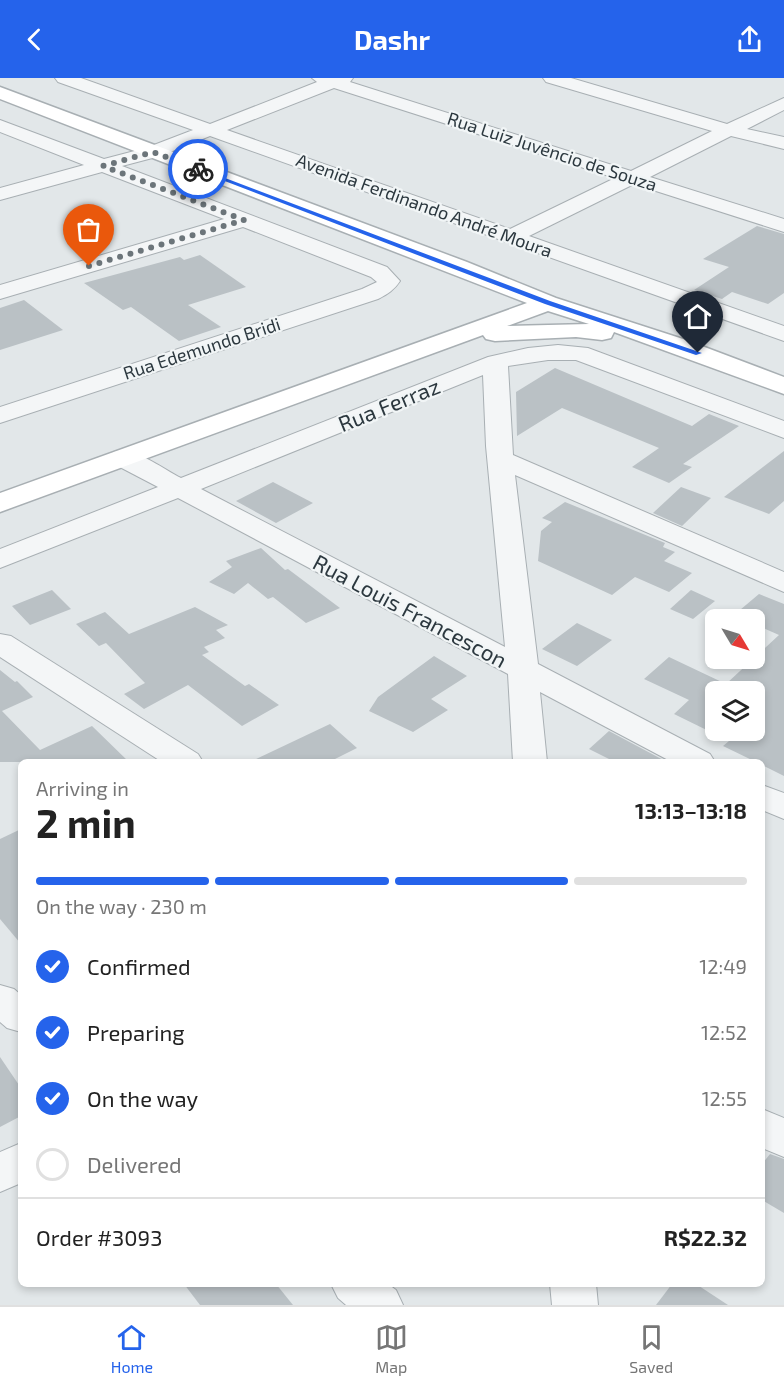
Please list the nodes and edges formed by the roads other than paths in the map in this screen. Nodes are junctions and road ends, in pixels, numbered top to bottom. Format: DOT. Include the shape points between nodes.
graph roads {
  1 [pos="64,78"];
  2 [pos="552,78"];
  3 [pos="333,79"];
  4 [pos="0,93"];
  5 [pos="784,103"];
  6 [pos="0,126"];
  7 [pos="210,130"];
  8 [pos="729,130"];
  9 [pos="784,142"];
  10 [pos="153,152"];
  11 [pos="103,166"];
  12 [pos="630,177"];
  13 [pos="0,194"];
  14 [pos="244,220"];
  15 [pos="784,226"];
  16 [pos="511,237"];
  17 [pos="459,267"];
  18 [pos="0,292"];
  19 [pos="548,303"];
  20 [pos="784,334"];
  21 [pos="448,339"];
  22 [pos="677,345"];
  23 [pos="496,362"];
  24 [pos="784,386"];
  25 [pos="0,415"];
  26 [pos="784,430"];
  27 [pos="123,458"];
  28 [pos="500,459"];
  29 [pos="178,489"];
  30 [pos="0,503"];
  31 [pos="0,559"];
  32 [pos="784,583"];
  33 [pos="0,643"];
  34 [pos="524,671"];
  35 [pos="181,759"];
  36 [pos="530,759"];
  37 [pos="692,759"];
  38 [pos="765,798"];
  39 [pos="784,807"];
  40 [pos="0,1000"];
  41 [pos="18,1015"];
  42 [pos="765,1128"];
  43 [pos="784,1140"];
  44 [pos="18,1163"];
  45 [pos="0,1174"];
  46 [pos="358,1287"];
  47 [pos="573,1287"];
  48 [pos="380,1305"];
  49 [pos="575,1305"];
  1 -- 7 [label="street, Avenida Ferdinando André Moura"];
  2 -- 8 [label="street"];
  3 -- 7 [label="street"];
  3 -- 12 [label="street, Rua Luiz Juvêncio de Souza"];
  4 -- 10 [label="main road"];
  5 -- 8 [label="street"];
  6 -- 11 [label="street"];
  7 -- 10 [label="street"];
  7 -- 16 [label="street, Avenida Ferdinando André Moura"];
  8 -- 9 [label="street"];
  8 -- 12 [label="street"];
  10 -- 11 [label="street"];
  10 -- 17 [label="main road"];
  11 -- 13 [label="street"];
  11 -- 14 [label="street"];
  12 -- 15 [label="street, Rua Luiz Juvêncio de Souza"];
  12 -- 16 [label="street"];
  14 -- 18 [label="street"];
  14 -- 25 [label="street, Rua Edemundo Bridi" via="379,272 389,281 370,294"];
  16 -- 20 [label="street, Avenida Ferdinando André Moura"];
  17 -- 19 [label="main road"];
  17 -- 21 [label="main road" via="480,287 488,305 479,322"];
  19 -- 21 [label="main road"];
  19 -- 22 [label="main road"];
  21 -- 22 [label="main road" via="576,330"];
  21 -- 27 [label="main road"];
  22 -- 24 [label="main road"];
  23 -- 26 [label="street, Rua Ferraz" via="554,350 580,353"];
  23 -- 28 [label="street"];
  23 -- 29 [label="street, Rua Ferraz"];
  27 -- 29 [label="street, Rua Louis Francescon"];
  27 -- 30 [label="main road"];
  28 -- 32 [label="street"];
  28 -- 34 [label="street"];
  29 -- 31 [label="street, Rua Ferraz"];
  29 -- 34 [label="street, Rua Louis Francescon"];
  33 -- 35 [label="street"];
  34 -- 36 [label="street"];
  34 -- 37 [label="street, Rua Louis Francescon"];
  38 -- 39 [label="street"];
  40 -- 41 [label="street"];
  42 -- 43 [label="street"];
  44 -- 45 [label="street"];
  46 -- 48 [label="street"];
  47 -- 49 [label="street"];
}
